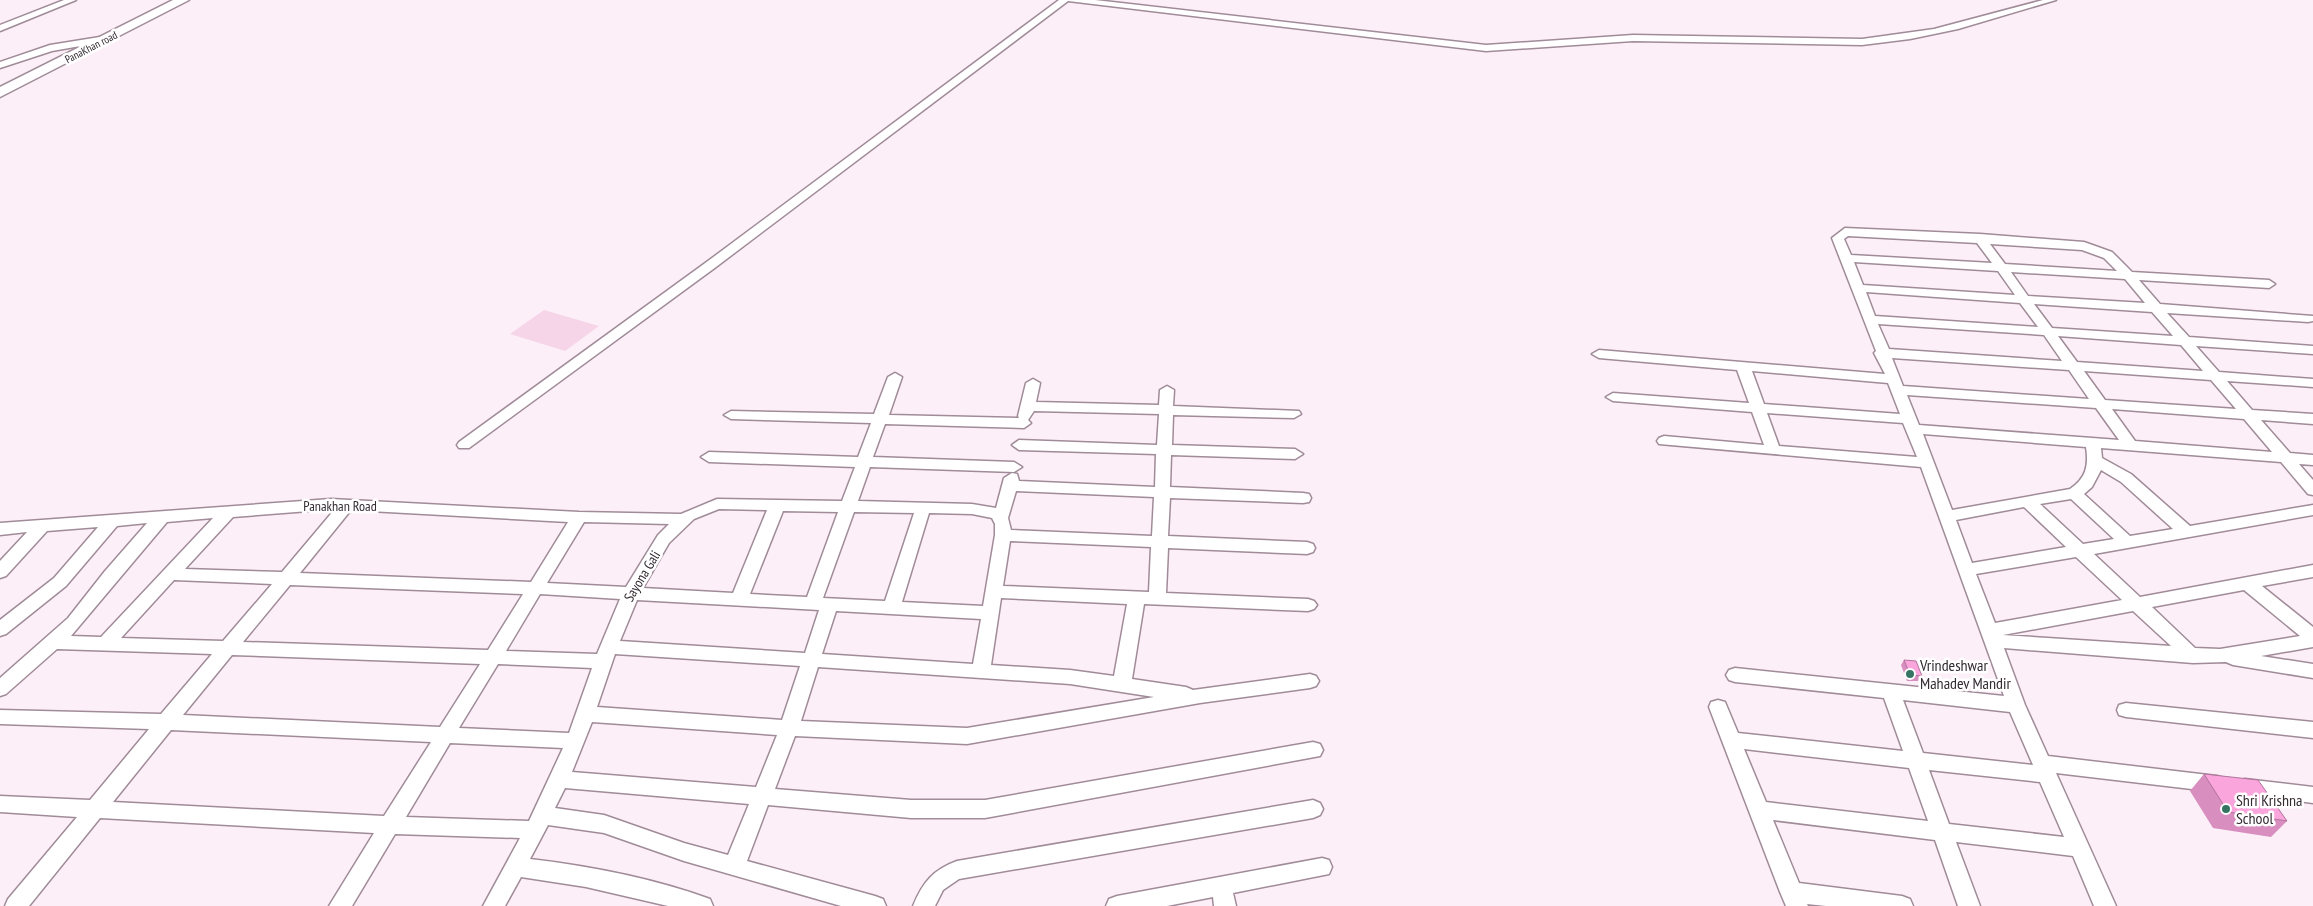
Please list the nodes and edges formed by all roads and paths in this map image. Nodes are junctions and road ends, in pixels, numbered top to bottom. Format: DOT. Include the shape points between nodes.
graph roads {
  1 [pos="72,0"];
  2 [pos="183,0"];
  3 [pos="1065,0"];
  4 [pos="1072,0"];
  5 [pos="2052,0"];
  6 [pos="0,28"];
  7 [pos="106,39"];
  8 [pos="0,65"];
  9 [pos="0,94"];
  10 [pos="1980,238"];
  11 [pos="1844,258"];
  12 [pos="2001,268"];
  13 [pos="2128,275"];
  14 [pos="2269,284"];
  15 [pos="1856,288"];
  16 [pos="2024,299"];
  17 [pos="2156,308"];
  18 [pos="2308,318"];
  19 [pos="1868,319"];
  20 [pos="2049,331"];
  21 [pos="2185,341"];
  22 [pos="2313,350"];
  23 [pos="1881,352"];
  24 [pos="1599,354"];
  25 [pos="1743,366"];
  26 [pos="2073,366"];
  27 [pos="2213,376"];
  28 [pos="895,377"];
  29 [pos="1033,383"];
  30 [pos="1894,384"];
  31 [pos="2313,384"];
  32 [pos="1167,390"];
  33 [pos="1613,397"];
  34 [pos="2099,404"];
  35 [pos="1028,406"];
  36 [pos="1757,408"];
  37 [pos="1166,409"];
  38 [pos="1294,414"];
  39 [pos="2247,414"];
  40 [pos="731,415"];
  41 [pos="880,419"];
  42 [pos="2313,419"];
  43 [pos="1024,422"];
  44 [pos="1911,424"];
  45 [pos="1664,441"];
  46 [pos="2093,443"];
  47 [pos="464,445"];
  48 [pos="1019,445"];
  49 [pos="2130,446"];
  50 [pos="1773,450"];
  51 [pos="1164,451"];
  52 [pos="1295,454"];
  53 [pos="709,456"];
  54 [pos="2286,458"];
  55 [pos="2096,460"];
  56 [pos="2313,460"];
  57 [pos="864,462"];
  58 [pos="1926,463"];
  59 [pos="1014,467"];
  60 [pos="1009,486"];
  61 [pos="2313,490"];
  62 [pos="1161,492"];
  63 [pos="2074,493"];
  64 [pos="1303,498"];
  65 [pos="2029,503"];
  66 [pos="348,504"];
  67 [pos="777,506"];
  68 [pos="849,508"];
  69 [pos="923,509"];
  70 [pos="2313,510"];
  71 [pos="229,512"];
  72 [pos="1946,516"];
  73 [pos="162,517"];
  74 [pos="579,517"];
  75 [pos="1002,517"];
  76 [pos="681,519"];
  77 [pos="112,521"];
  78 [pos="42,526"];
  79 [pos="0,529"];
  80 [pos="2187,532"];
  81 [pos="1003,535"];
  82 [pos="1160,542"];
  83 [pos="2127,542"];
  84 [pos="1307,548"];
  85 [pos="2080,550"];
  86 [pos="1966,570"];
  87 [pos="2313,571"];
  88 [pos="0,572"];
  89 [pos="170,574"];
  90 [pos="286,578"];
  91 [pos="2247,583"];
  92 [pos="535,588"];
  93 [pos="994,592"];
  94 [pos="630,593"];
  95 [pos="1136,598"];
  96 [pos="739,599"];
  97 [pos="1158,599"];
  98 [pos="821,603"];
  99 [pos="2135,604"];
  100 [pos="1308,605"];
  101 [pos="892,608"];
  102 [pos="990,613"];
  103 [pos="0,629"];
  104 [pos="1991,636"];
  105 [pos="2313,639"];
  106 [pos="54,642"];
  107 [pos="105,644"];
  108 [pos="228,647"];
  109 [pos="605,654"];
  110 [pos="2193,656"];
  111 [pos="2220,656"];
  112 [pos="492,657"];
  113 [pos="811,660"];
  114 [pos="981,671"];
  115 [pos="2313,671"];
  116 [pos="1735,675"];
  117 [pos="1310,681"];
  118 [pos="1122,684"];
  119 [pos="0,689"];
  120 [pos="1891,692"];
  121 [pos="1200,696"];
  122 [pos="2016,705"];
  123 [pos="1718,707"];
  124 [pos="2126,710"];
  125 [pos="587,714"];
  126 [pos="0,717"];
  127 [pos="166,722"];
  128 [pos="789,728"];
  129 [pos="2313,730"];
  130 [pos="446,734"];
  131 [pos="1730,740"];
  132 [pos="576,741"];
  133 [pos="1313,750"];
  134 [pos="1916,760"];
  135 [pos="2044,769"];
  136 [pos="560,779"];
  137 [pos="2313,795"];
  138 [pos="764,796"];
  139 [pos="0,804"];
  140 [pos="1313,809"];
  141 [pos="94,810"];
  142 [pos="1758,810"];
  143 [pos="538,822"];
  144 [pos="390,825"];
  145 [pos="1941,831"];
  146 [pos="2079,848"];
  147 [pos="515,867"];
  148 [pos="734,867"];
  149 [pos="1322,867"];
  150 [pos="1223,896"];
  151 [pos="1794,899"];
  152 [pos="16,906"];
  153 [pos="340,906"];
  154 [pos="494,906"];
  155 [pos="702,906"];
  156 [pos="873,906"];
  157 [pos="924,906"];
  158 [pos="1117,906"];
  159 [pos="1902,906"];
  160 [pos="1969,906"];
  161 [pos="2104,906"];
  1 -- 6 [label="street"];
  2 -- 7 [label="street, PanaKhan road"];
  3 -- 47 [label="street"];
  4 -- 5 [label="street" via="1500,48 1633,38 1889,40 1952,28"];
  7 -- 8 [label="street" via="50,48"];
  7 -- 9 [label="street, PanaKhan road"];
  10 -- 11 [label="street" via="1846,232 1838,238"];
  10 -- 12 [label="street"];
  10 -- 13 [label="street" via="2094,248 2108,255"];
  11 -- 12 [label="street"];
  11 -- 15 [label="street"];
  12 -- 13 [label="street"];
  12 -- 16 [label="street"];
  13 -- 14 [label="street"];
  13 -- 17 [label="street"];
  15 -- 16 [label="street"];
  15 -- 19 [label="street"];
  16 -- 17 [label="street"];
  16 -- 20 [label="street"];
  17 -- 18 [label="street"];
  17 -- 21 [label="street"];
  19 -- 20 [label="street"];
  19 -- 23 [label="street"];
  20 -- 21 [label="street"];
  20 -- 26 [label="street"];
  21 -- 22 [label="street"];
  21 -- 27 [label="street"];
  23 -- 26 [label="street"];
  23 -- 30 [label="street"];
  24 -- 25 [label="street"];
  25 -- 30 [label="street"];
  25 -- 36 [label="street"];
  26 -- 27 [label="street"];
  26 -- 34 [label="street"];
  27 -- 31 [label="street"];
  27 -- 39 [label="street"];
  28 -- 41 [label="street"];
  29 -- 35 [label="street"];
  30 -- 34 [label="street"];
  30 -- 44 [label="street"];
  32 -- 37 [label="street"];
  33 -- 36 [label="street"];
  34 -- 39 [label="street"];
  34 -- 49 [label="street"];
  35 -- 37 [label="street"];
  35 -- 43 [label="street"];
  36 -- 44 [label="street"];
  36 -- 50 [label="street"];
  37 -- 38 [label="street"];
  37 -- 51 [label="street"];
  39 -- 42 [label="street"];
  39 -- 54 [label="street"];
  40 -- 41 [label="street"];
  41 -- 43 [label="street"];
  41 -- 57 [label="street"];
  43 -- 48 [label="street"];
  44 -- 46 [label="street"];
  44 -- 58 [label="street"];
  45 -- 50 [label="street"];
  46 -- 49 [label="street"];
  46 -- 55 [label="street"];
  48 -- 51 [label="street"];
  48 -- 59 [label="street"];
  49 -- 54 [label="street"];
  50 -- 58 [label="street"];
  51 -- 52 [label="street"];
  51 -- 62 [label="street"];
  53 -- 57 [label="street"];
  54 -- 56 [label="street"];
  54 -- 61 [label="street"];
  55 -- 63 [label="street" via="2087,485"];
  55 -- 80 [label="street" via="2126,478"];
  57 -- 59 [label="street"];
  57 -- 68 [label="street"];
  58 -- 72 [label="street"];
  59 -- 60 [label="street"];
  60 -- 62 [label="street"];
  60 -- 75 [label="street"];
  62 -- 64 [label="street"];
  62 -- 82 [label="street"];
  63 -- 65 [label="street"];
  63 -- 83 [label="street"];
  65 -- 72 [label="street"];
  65 -- 85 [label="street"];
  66 -- 71 [label="street, Panakhan Road"];
  66 -- 74 [label="street, Panakhan Road"];
  66 -- 90 [label="street"];
  67 -- 68 [label="street, Sayona Gali"];
  67 -- 76 [label="street, Sayona Gali" via="702,506"];
  67 -- 96 [label="street"];
  68 -- 69 [label="street, Sayona Gali"];
  68 -- 98 [label="street"];
  69 -- 75 [label="street, Sayona Gali" via="972,509 993,512"];
  69 -- 101 [label="street"];
  70 -- 80 [label="street"];
  71 -- 73 [label="street, Panakhan Road"];
  71 -- 89 [label="street"];
  72 -- 86 [label="street"];
  73 -- 77 [label="street, Panakhan Road"];
  73 -- 106 [label="street" via="87,608"];
  74 -- 76 [label="street, Panakhan Road"];
  74 -- 92 [label="street"];
  75 -- 81 [label="street"];
  76 -- 94 [label="street, Sayona Gali" via="656,550"];
  77 -- 78 [label="street, Panakhan Road"];
  77 -- 103 [label="street" via="60,582"];
  78 -- 79 [label="street, Panakhan Road"];
  78 -- 88 [label="street"];
  80 -- 83 [label="street"];
  81 -- 82 [label="street"];
  81 -- 93 [label="street"];
  82 -- 84 [label="street"];
  82 -- 97 [label="street"];
  83 -- 85 [label="street"];
  85 -- 86 [label="street"];
  85 -- 99 [label="street"];
  86 -- 104 [label="street"];
  87 -- 91 [label="street"];
  89 -- 90 [label="street"];
  89 -- 107 [label="street"];
  90 -- 92 [label="street"];
  90 -- 108 [label="street"];
  91 -- 99 [label="street"];
  91 -- 105 [label="street"];
  92 -- 94 [label="street"];
  92 -- 112 [label="street"];
  93 -- 95 [label="street"];
  93 -- 102 [label="street"];
  94 -- 96 [label="street"];
  94 -- 109 [label="street, Sayona Gali"];
  95 -- 97 [label="street"];
  95 -- 118 [label="street"];
  96 -- 98 [label="street"];
  97 -- 100 [label="street"];
  98 -- 101 [label="street"];
  98 -- 113 [label="street"];
  99 -- 104 [label="street"];
  99 -- 110 [label="street"];
  101 -- 102 [label="street"];
  102 -- 114 [label="street"];
  104 -- 110 [label="street"];
  104 -- 122 [label="street"];
  105 -- 111 [label="street"];
  106 -- 107 [label="street"];
  106 -- 119 [label="street"];
  107 -- 108 [label="street"];
  108 -- 112 [label="street"];
  108 -- 127 [label="street"];
  109 -- 112 [label="street"];
  109 -- 113 [label="street"];
  109 -- 125 [label="street, Sayona Gali"];
  110 -- 111 [label="street"];
  111 -- 115 [label="street"];
  112 -- 130 [label="street"];
  113 -- 114 [label="street"];
  113 -- 128 [label="street"];
  114 -- 118 [label="street"];
  116 -- 120 [label="street"];
  117 -- 121 [label="street"];
  118 -- 121 [label="street"];
  120 -- 122 [label="street"];
  120 -- 134 [label="street"];
  121 -- 128 [label="street" via="967,736"];
  122 -- 135 [label="street"];
  123 -- 131 [label="street"];
  124 -- 129 [label="street"];
  125 -- 128 [label="street"];
  125 -- 132 [label="street, Sayona Gali"];
  126 -- 127 [label="street"];
  127 -- 130 [label="street"];
  127 -- 141 [label="street"];
  128 -- 138 [label="street"];
  130 -- 132 [label="street"];
  130 -- 144 [label="street"];
  131 -- 134 [label="street"];
  131 -- 142 [label="street"];
  132 -- 136 [label="street, Sayona Gali"];
  133 -- 138 [label="street" via="985,809 911,809"];
  134 -- 135 [label="street"];
  134 -- 145 [label="street"];
  135 -- 137 [label="street"];
  135 -- 146 [label="street"];
  136 -- 138 [label="street"];
  136 -- 143 [label="street, Sayona Gali"];
  138 -- 148 [label="street"];
  139 -- 141 [label="street"];
  140 -- 157 [label="street" via="957,870 937,881"];
  141 -- 144 [label="street"];
  141 -- 152 [label="street"];
  142 -- 145 [label="street"];
  142 -- 151 [label="street"];
  143 -- 144 [label="street"];
  143 -- 147 [label="street, Sayona Gali"];
  143 -- 148 [label="street" via="604,824"];
  144 -- 153 [label="street"];
  145 -- 146 [label="street"];
  145 -- 160 [label="street"];
  146 -- 161 [label="street"];
  147 -- 154 [label="street, Sayona Gali"];
  147 -- 155 [label="street" via="558,871 634,886"];
  148 -- 156 [label="street"];
  149 -- 150 [label="street"];
  150 -- 158 [label="street"];
  151 -- 159 [label="street"];
}
